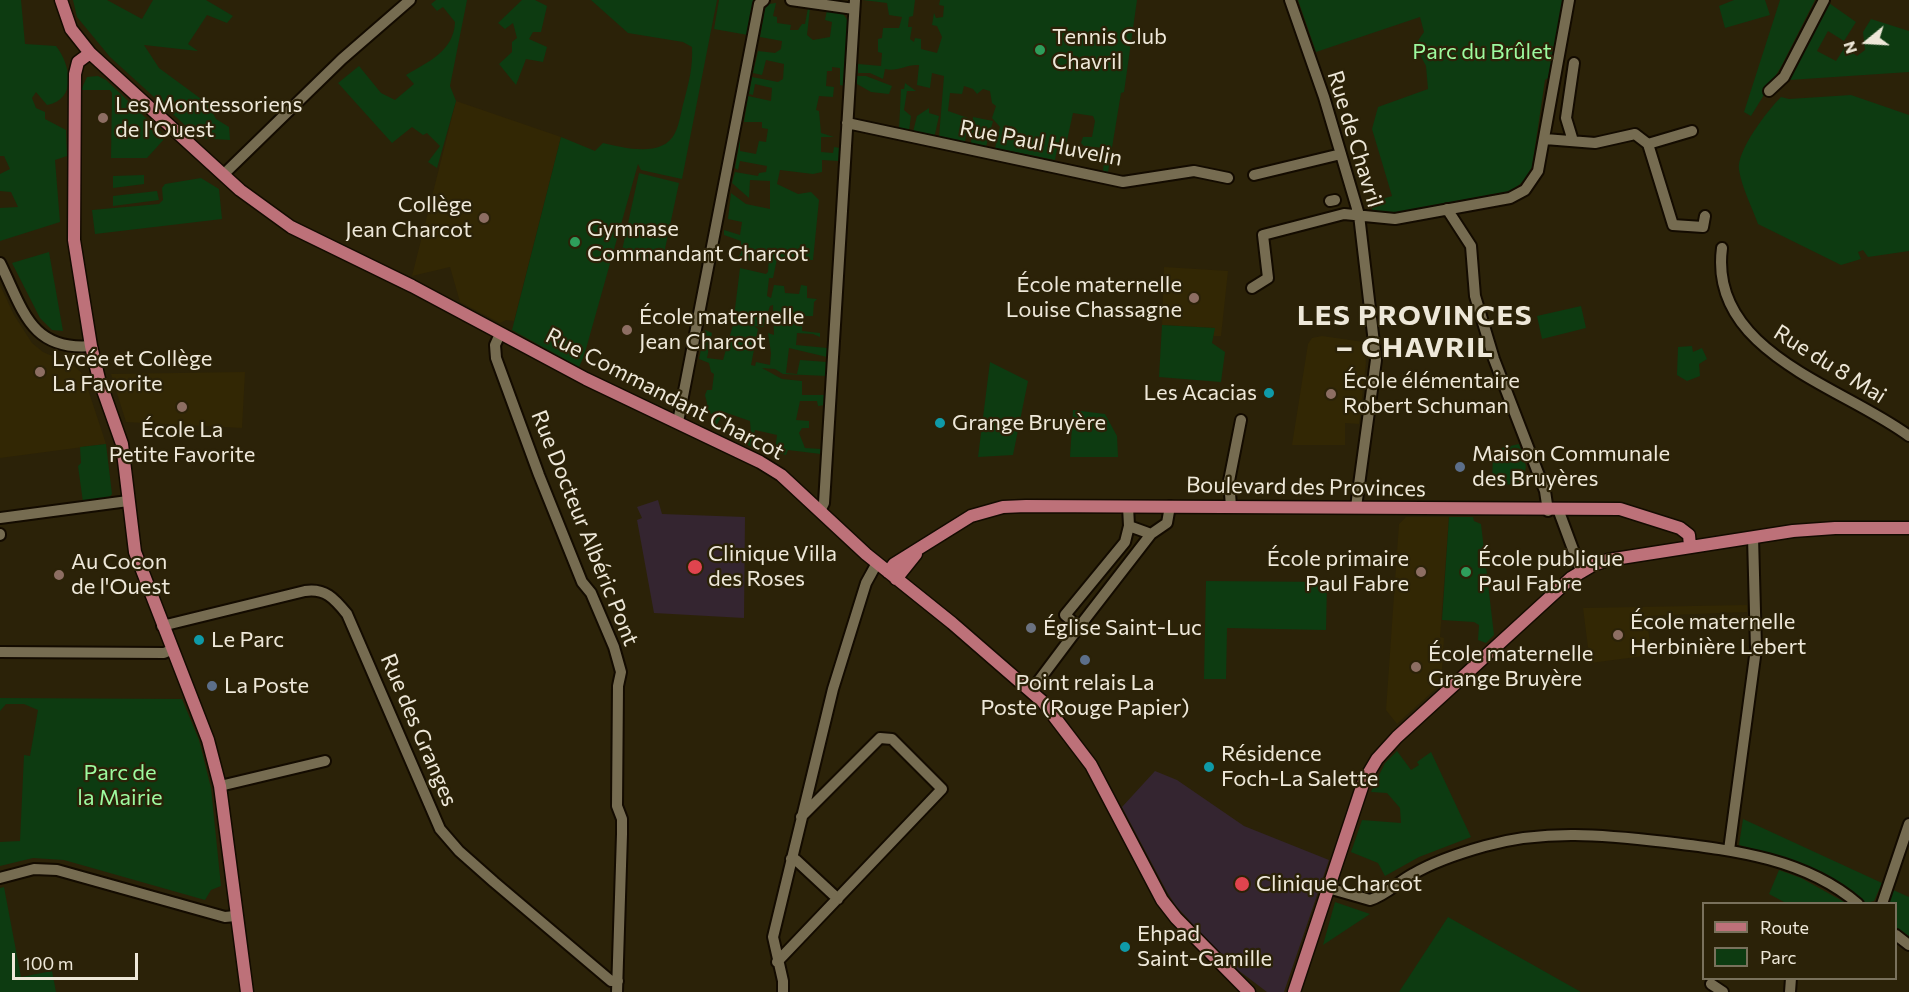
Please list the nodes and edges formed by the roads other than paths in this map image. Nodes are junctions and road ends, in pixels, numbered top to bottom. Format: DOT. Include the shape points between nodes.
graph roads {
  1 [pos="61,0"];
  2 [pos="410,0"];
  3 [pos="764,0"];
  4 [pos="791,0"];
  5 [pos="1290,0"];
  6 [pos="1569,0"];
  7 [pos="1824,0"];
  8 [pos="855,5"];
  9 [pos="90,53"];
  10 [pos="1574,63"];
  11 [pos="1769,91"];
  12 [pos="847,123"];
  13 [pos="1692,131"];
  14 [pos="1545,139"];
  15 [pos="1573,141"];
  16 [pos="1648,144"];
  17 [pos="1341,154"];
  18 [pos="224,174"];
  19 [pos="1254,175"];
  20 [pos="1228,178"];
  21 [pos="1447,209"];
  22 [pos="1359,215"];
  23 [pos="1705,216"];
  24 [pos="1722,248"];
  25 [pos="0,263"];
  26 [pos="1252,288"];
  27 [pos="500,334"];
  28 [pos="91,346"];
  29 [pos="678,422"];
  30 [pos="1909,436"];
  31 [pos="1231,492"];
  32 [pos="128,501"];
  33 [pos="1128,506"];
  34 [pos="1170,506"];
  35 [pos="1231,506"];
  36 [pos="1356,507"];
  37 [pos="821,509"];
  38 [pos="1553,510"];
  39 [pos="0,518"];
  40 [pos="1129,526"];
  41 [pos="1909,528"];
  42 [pos="1151,534"];
  43 [pos="1753,537"];
  44 [pos="1127,539"];
  45 [pos="1690,546"];
  46 [pos="1141,548"];
  47 [pos="862,550"];
  48 [pos="918,551"];
  49 [pos="877,563"];
  50 [pos="1581,571"];
  51 [pos="892,575"];
  52 [pos="162,626"];
  53 [pos="1079,627"];
  54 [pos="171,650"];
  55 [pos="0,652"];
  56 [pos="1031,691"];
  57 [pos="325,761"];
  58 [pos="220,786"];
  59 [pos="801,817"];
  60 [pos="1909,824"];
  61 [pos="1729,850"];
  62 [pos="1905,855"];
  63 [pos="791,858"];
  64 [pos="0,878"];
  65 [pos="1328,888"];
  66 [pos="838,899"];
  67 [pos="1856,902"];
  68 [pos="1882,902"];
  69 [pos="235,916"];
  70 [pos="1897,936"];
  71 [pos="1909,945"];
  72 [pos="777,962"];
  73 [pos="1711,984"];
  74 [pos="617,987"];
  75 [pos="247,992"];
  76 [pos="783,992"];
  77 [pos="1249,992"];
  78 [pos="1294,992"];
  79 [pos="1723,992"];
  1 -- 9 [label="main road, Rue Commandant Charcot" via="67,21"];
  2 -- 18 [label="street" via="342,59"];
  3 -- 29 [label="street" via="759,4"];
  4 -- 8 [label="street"];
  5 -- 17 [label="street, Rue de Chavril"];
  6 -- 14 [label="street"];
  7 -- 11 [label="street" via="1784,77"];
  8 -- 12 [label="street"];
  9 -- 18 [label="main road, Rue Commandant Charcot"];
  9 -- 28 [label="main road" via="78,62 75,74 73,148 74,240"];
  10 -- 15 [label="street" via="1566,118"];
  12 -- 20 [label="street, Rue Paul Huvelin" via="1123,182 1194,171"];
  12 -- 37 [label="street"];
  13 -- 16 [label="street"];
  14 -- 15 [label="street"];
  14 -- 21 [label="street" via="1538,171 1525,190 1510,198"];
  15 -- 16 [label="street" via="1595,143 1635,134"];
  16 -- 23 [label="street" via="1673,225 1703,227"];
  17 -- 19 [label="street"];
  17 -- 22 [label="street, Rue de Chavril"];
  18 -- 27 [label="main road, Rue Commandant Charcot" via="291,227"];
  21 -- 22 [label="street" via="1387,220"];
  21 -- 38 [label="street" via="1471,246 1475,296 1487,335"];
  22 -- 26 [label="street" via="1344,214 1263,235 1268,278"];
  22 -- 36 [label="street, Rue de Chavril" via="1376,360"];
  24 -- 30 [label="street, Rue du 8 Mai" via="1719,266 1724,288 1757,341 1810,379"];
  25 -- 28 [label="street" via="39,334 59,345"];
  27 -- 29 [label="main road, Rue Commandant Charcot"];
  27 -- 74 [label="street, Rue Docteur Albéric Pont" via="495,345 496,358 528,447 582,582 591,593 614,647 621,672 617,806 622,834"];
  28 -- 32 [label="main road" via="122,444"];
  29 -- 37 [label="main road, Rue Commandant Charcot" via="767,466"];
  31 -- 31 [label="street" via="1247,422 1241,420 1229,481"];
  31 -- 35 [label="street"];
  32 -- 39 [label="street"];
  32 -- 52 [label="main road" via="135,552"];
  33 -- 34 [label="main road, Boulevard des Provinces"];
  33 -- 40 [label="street"];
  33 -- 48 [label="main road, Boulevard des Provinces" via="987,510 956,524"];
  34 -- 35 [label="main road, Boulevard des Provinces"];
  34 -- 42 [label="street" via="1167,523"];
  35 -- 36 [label="main road, Boulevard des Provinces"];
  36 -- 38 [label="main road, Boulevard des Provinces"];
  37 -- 47 [label="main road, Rue Commandant Charcot"];
  38 -- 45 [label="main road, Boulevard des Provinces" via="1620,509 1680,528 1689,535"];
  38 -- 50 [label="street"];
  40 -- 42 [label="street"];
  40 -- 44 [label="street"];
  41 -- 43 [label="main road" via="1835,528"];
  42 -- 46 [label="street"];
  43 -- 45 [label="main road"];
  43 -- 61 [label="street" via="1756,649"];
  44 -- 46 [label="street" via="1135,540"];
  44 -- 53 [label="street" via="1065,615"];
  45 -- 50 [label="main road" via="1608,560"];
  46 -- 53 [label="street"];
  47 -- 48 [label="main road, Boulevard des Provinces" via="882,558"];
  47 -- 49 [label="main road, Rue Commandant Charcot"];
  48 -- 51 [label="main road, Boulevard des Provinces" via="894,564"];
  49 -- 51 [label="main road, Rue Commandant Charcot"];
  49 -- 59 [label="street" via="870,572 833,689"];
  50 -- 65 [label="main road" via="1377,759 1358,797"];
  51 -- 56 [label="main road, Rue Commandant Charcot"];
  52 -- 54 [label="main road"];
  52 -- 74 [label="street, Rue des Granges" via="305,591 326,592 347,614 440,830 459,851"];
  53 -- 56 [label="street"];
  54 -- 55 [label="street"];
  54 -- 58 [label="main road" via="208,740"];
  56 -- 77 [label="main road, Rue Commandant Charcot" via="1054,714 1091,765 1162,900"];
  57 -- 58 [label="street"];
  58 -- 69 [label="main road"];
  59 -- 63 [label="street"];
  59 -- 66 [label="street" via="880,738 892,739 942,789"];
  60 -- 62 [label="street"];
  61 -- 65 [label="street" via="1597,834 1519,838 1442,860 1370,900"];
  61 -- 67 [label="street" via="1802,870"];
  62 -- 68 [label="street"];
  63 -- 66 [label="street"];
  63 -- 72 [label="street" via="773,937"];
  64 -- 69 [label="street" via="34,869 57,870"];
  65 -- 78 [label="main road"];
  66 -- 72 [label="street"];
  69 -- 75 [label="main road"];
  70 -- 71 [label="street"];
  72 -- 76 [label="street"];
  73 -- 79 [label="street"];
}
